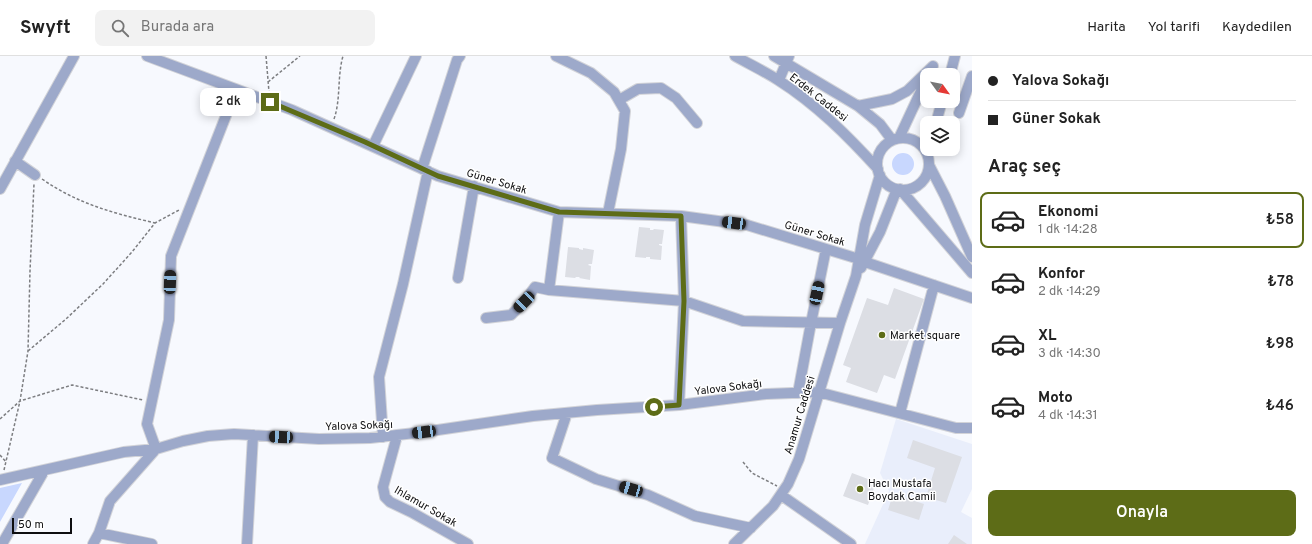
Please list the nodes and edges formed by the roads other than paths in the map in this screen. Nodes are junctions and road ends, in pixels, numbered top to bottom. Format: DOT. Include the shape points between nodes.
graph roads {
  1 [pos="74,56"];
  2 [pos="147,56"];
  3 [pos="416,56"];
  4 [pos="460,56"];
  5 [pos="556,56"];
  6 [pos="735,56"];
  7 [pos="774,56"];
  8 [pos="937,56"];
  9 [pos="955,56"];
  10 [pos="788,59"];
  11 [pos="931,68"];
  12 [pos="952,68"];
  13 [pos="778,80"];
  14 [pos="920,80"];
  15 [pos="971,80"];
  16 [pos="236,90"];
  17 [pos="920,91"];
  18 [pos="972,97"];
  19 [pos="619,100"];
  20 [pos="858,106"];
  21 [pos="959,113"];
  22 [pos="697,123"];
  23 [pos="896,139"];
  24 [pos="920,144"];
  25 [pos="373,146"];
  26 [pos="928,156"];
  27 [pos="15,161"];
  28 [pos="929,165"];
  29 [pos="425,170"];
  30 [pos="879,172"];
  31 [pos="35,175"];
  32 [pos="474,186"];
  33 [pos="0,188"];
  34 [pos="898,189"];
  35 [pos="559,212"];
  36 [pos="608,214"];
  37 [pos="681,216"];
  38 [pos="826,249"];
  39 [pos="972,257"];
  40 [pos="862,260"];
  41 [pos="972,273"];
  42 [pos="458,278"];
  43 [pos="934,285"];
  44 [pos="549,290"];
  45 [pos="972,298"];
  46 [pos="684,301"];
  47 [pos="486,318"];
  48 [pos="811,323"];
  49 [pos="840,324"];
  50 [pos="818,392"];
  51 [pos="798,393"];
  52 [pos="679,405"];
  53 [pos="567,413"];
  54 [pos="900,413"];
  55 [pos="972,428"];
  56 [pos="253,436"];
  57 [pos="397,436"];
  58 [pos="383,437"];
  59 [pos="156,449"];
  60 [pos="44,471"];
  61 [pos="0,480"];
  62 [pos="782,492"];
  63 [pos="751,528"];
  64 [pos="99,533"];
  65 [pos="2,544"];
  66 [pos="93,544"];
  67 [pos="152,544"];
  68 [pos="247,544"];
  69 [pos="468,544"];
  70 [pos="734,544"];
  71 [pos="850,544"];
  1 -- 27 [label="street"];
  2 -- 16 [label="street, Güner Sokak"];
  3 -- 25 [label="street"];
  4 -- 29 [label="street"];
  5 -- 19 [label="street" via="591,73 614,92"];
  6 -- 13 [label="street, Erdek Caddesi"];
  7 -- 10 [label="street, Erdek Caddesi"];
  8 -- 11 [label="street"];
  9 -- 12 [label="street"];
  10 -- 13 [label="street"];
  10 -- 20 [label="street, Erdek Caddesi"];
  13 -- 30 [label="street, Erdek Caddesi" via="845,133"];
  14 -- 20 [label="street" via="892,99"];
  15 -- 18 [label="street"];
  15 -- 21 [label="street"];
  16 -- 25 [label="street, Güner Sokak" via="292,110"];
  16 -- 59 [label="street" via="171,256 168,320 147,424"];
  17 -- 23 [label="street"];
  19 -- 22 [label="street" via="638,89 661,88 676,98"];
  19 -- 36 [label="street" via="625,111 621,149"];
  20 -- 23 [label="street, Erdek Caddesi"];
  23 -- 24 [label="street" via="905,138"];
  23 -- 30 [label="street" via="881,150 878,159"];
  25 -- 29 [label="street, Güner Sokak"];
  26 -- 28 [label="street"];
  27 -- 31 [label="street"];
  27 -- 33 [label="street"];
  28 -- 34 [label="street" via="926,176 918,185"];
  28 -- 39 [label="street"];
  29 -- 32 [label="street, Güner Sokak"];
  29 -- 58 [label="street" via="403,284 379,377"];
  30 -- 34 [label="street" via="887,184"];
  30 -- 40 [label="street" via="870,208"];
  32 -- 35 [label="street, Güner Sokak"];
  32 -- 42 [label="street"];
  34 -- 40 [label="street" via="886,218"];
  34 -- 41 [label="street"];
  35 -- 36 [label="street, Güner Sokak"];
  35 -- 44 [label="street"];
  36 -- 37 [label="street, Güner Sokak"];
  37 -- 38 [label="street, Güner Sokak" via="748,225"];
  37 -- 46 [label="street"];
  38 -- 40 [label="street, Güner Sokak"];
  38 -- 48 [label="street"];
  40 -- 43 [label="street, Güner Sokak"];
  40 -- 49 [label="street, Anamur Caddesi"];
  43 -- 45 [label="street, Güner Sokak"];
  43 -- 54 [label="street"];
  44 -- 46 [label="street"];
  44 -- 47 [label="street" via="535,287 511,315"];
  46 -- 48 [label="street" via="743,321"];
  46 -- 52 [label="street"];
  48 -- 49 [label="street"];
  48 -- 51 [label="street"];
  49 -- 50 [label="street, Anamur Caddesi"];
  50 -- 51 [label="street, Yalova Sokağı"];
  50 -- 54 [label="street, Yalova Sokağı"];
  50 -- 62 [label="street, Anamur Caddesi" via="799,459"];
  51 -- 52 [label="street, Yalova Sokağı" via="766,394"];
  52 -- 53 [label="street, Yalova Sokağı"];
  53 -- 57 [label="street, Yalova Sokağı"];
  53 -- 63 [label="street" via="552,458 596,479 662,500 695,516"];
  54 -- 55 [label="street, Yalova Sokağı" via="956,428"];
  56 -- 58 [label="street, Yalova Sokağı" via="325,439"];
  56 -- 59 [label="street, Yalova Sokağı" via="208,436 182,440"];
  56 -- 68 [label="street"];
  57 -- 58 [label="street, Yalova Sokağı"];
  57 -- 69 [label="street, Ihlamur Sokak" via="383,487 385,497"];
  59 -- 60 [label="street, Yalova Sokağı" via="124,452"];
  59 -- 64 [label="street" via="110,501"];
  60 -- 61 [label="street, Yalova Sokağı"];
  60 -- 65 [label="street"];
  62 -- 63 [label="street, Anamur Caddesi" via="764,516"];
  62 -- 71 [label="street"];
  63 -- 70 [label="street, Anamur Caddesi"];
  64 -- 66 [label="street"];
  64 -- 67 [label="street"];
}
